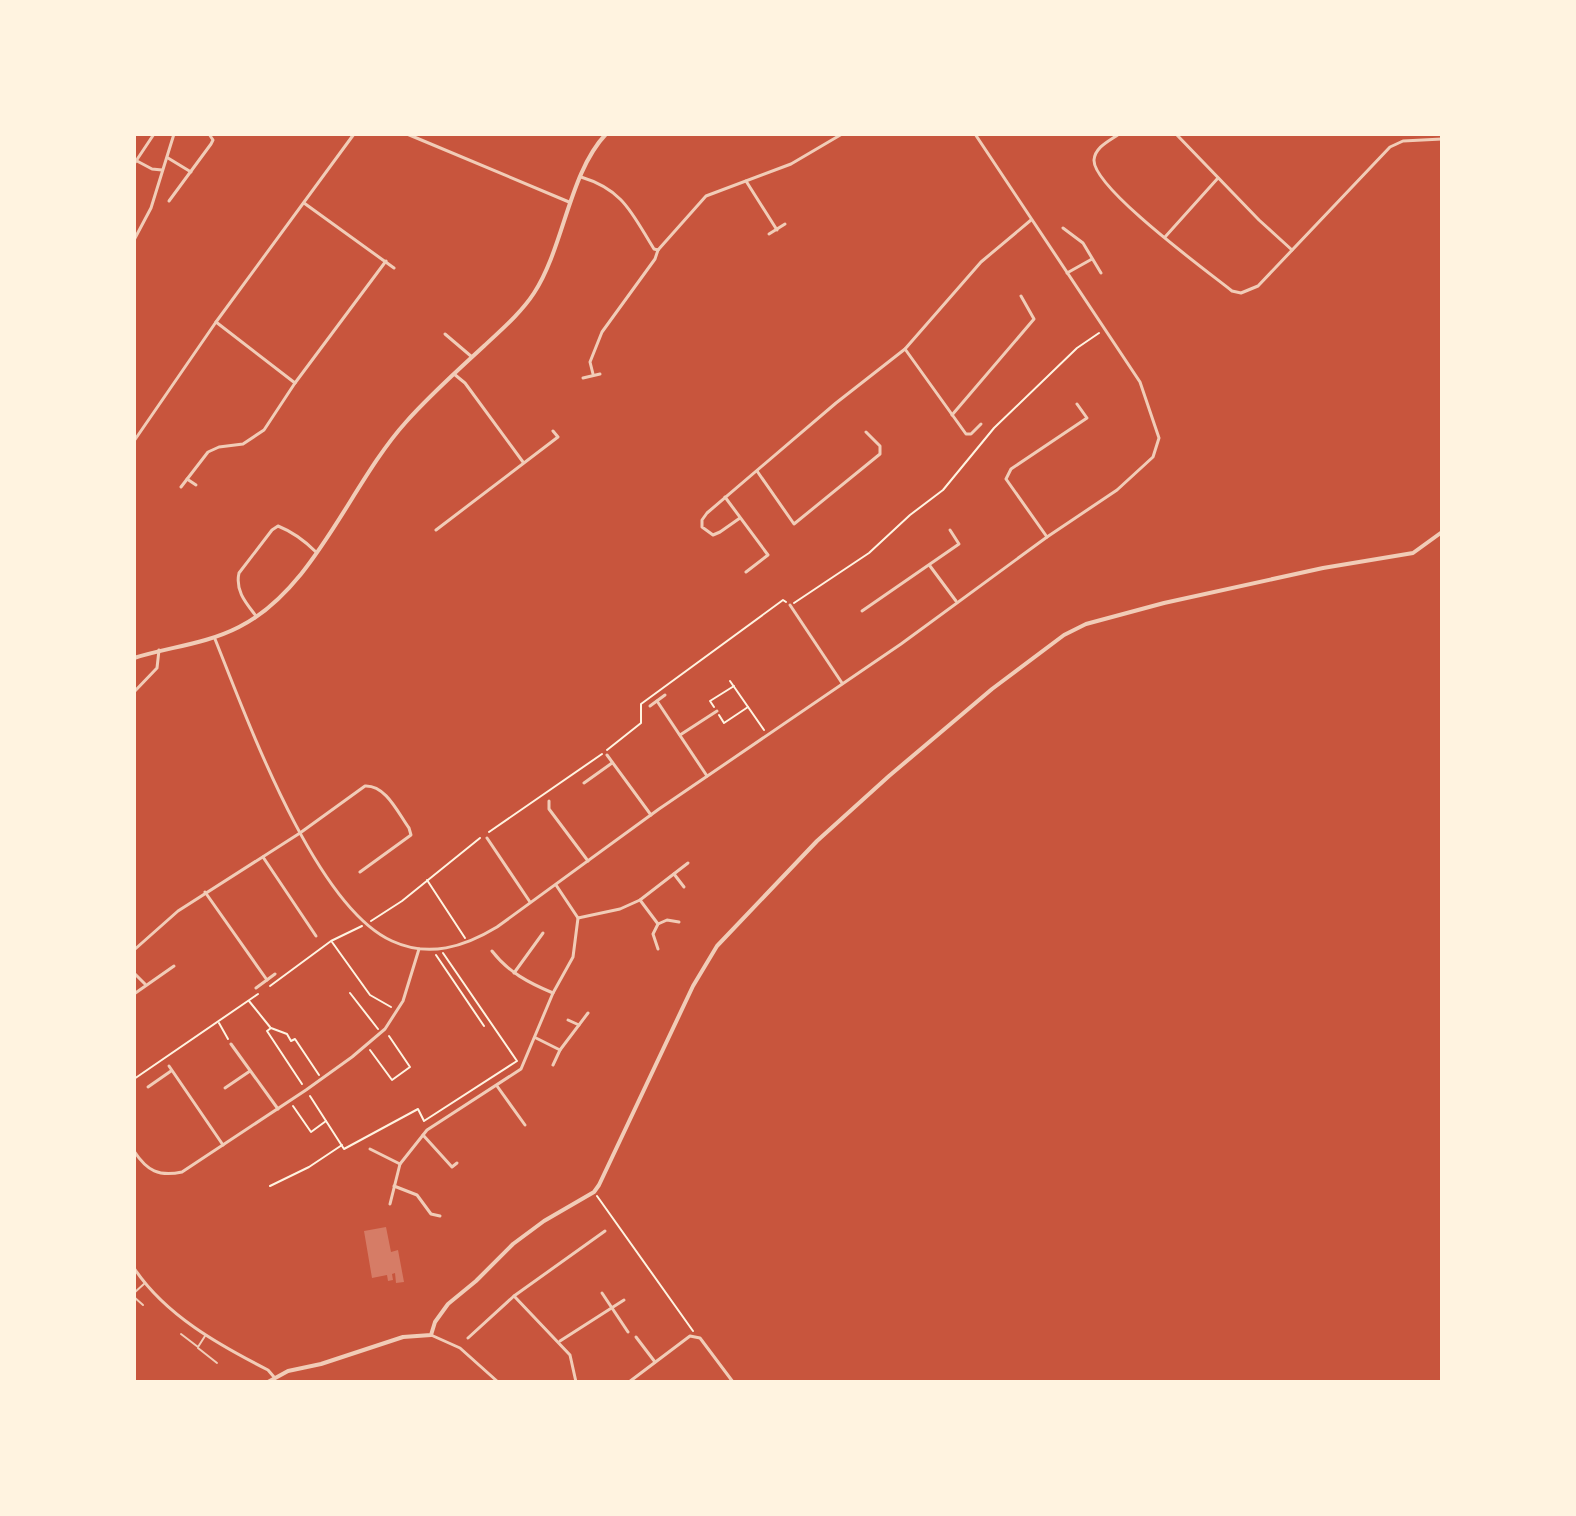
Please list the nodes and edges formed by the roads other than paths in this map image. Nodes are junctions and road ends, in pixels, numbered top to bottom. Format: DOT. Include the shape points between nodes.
graph roads {
  1 [pos="154,134"];
  2 [pos="174,134"];
  3 [pos="209,134"];
  4 [pos="354,134"];
  5 [pos="407,134"];
  6 [pos="606,134"];
  7 [pos="842,134"];
  8 [pos="975,134"];
  9 [pos="1119,134"];
  10 [pos="1176,134"];
  11 [pos="1442,139"];
  12 [pos="168,158"];
  13 [pos="136,162"];
  14 [pos="162,170"];
  15 [pos="191,172"];
  16 [pos="581,177"];
  17 [pos="1218,178"];
  18 [pos="746,181"];
  19 [pos="167,193"];
  20 [pos="172,196"];
  21 [pos="169,201"];
  22 [pos="571,202"];
  23 [pos="304,203"];
  24 [pos="1031,220"];
  25 [pos="785,224"];
  26 [pos="1063,228"];
  27 [pos="777,230"];
  28 [pos="769,234"];
  29 [pos="1165,237"];
  30 [pos="134,240"];
  31 [pos="658,250"];
  32 [pos="1292,250"];
  33 [pos="1093,259"];
  34 [pos="386,261"];
  35 [pos="394,268"];
  36 [pos="1067,273"];
  37 [pos="1101,273"];
  38 [pos="1021,296"];
  39 [pos="216,322"];
  40 [pos="445,334"];
  41 [pos="905,349"];
  42 [pos="472,357"];
  43 [pos="454,374"];
  44 [pos="593,374"];
  45 [pos="600,374"];
  46 [pos="583,378"];
  47 [pos="295,383"];
  48 [pos="1077,404"];
  49 [pos="952,415"];
  50 [pos="981,424"];
  51 [pos="553,431"];
  52 [pos="866,432"];
  53 [pos="134,441"];
  54 [pos="523,463"];
  55 [pos="757,471"];
  56 [pos="187,479"];
  57 [pos="196,485"];
  58 [pos="181,487"];
  59 [pos="725,497"];
  60 [pos="740,518"];
  61 [pos="436,530"];
  62 [pos="950,530"];
  63 [pos="1442,532"];
  64 [pos="1047,537"];
  65 [pos="316,553"];
  66 [pos="930,565"];
  67 [pos="746,572"];
  68 [pos="956,601"];
  69 [pos="790,605"];
  70 [pos="862,611"];
  71 [pos="256,616"];
  72 [pos="215,638"];
  73 [pos="159,650"];
  74 [pos="134,658"];
  75 [pos="842,683"];
  76 [pos="134,692"];
  77 [pos="665,695"];
  78 [pos="657,701"];
  79 [pos="650,706"];
  80 [pos="717,711"];
  81 [pos="680,735"];
  82 [pos="607,755"];
  83 [pos="612,763"];
  84 [pos="707,776"];
  85 [pos="584,783"];
  86 [pos="549,801"];
  87 [pos="651,815"];
  88 [pos="300,833"];
  89 [pos="487,838"];
  90 [pos="263,857"];
  91 [pos="588,861"];
  92 [pos="688,863"];
  93 [pos="360,872"];
  94 [pos="674,874"];
  95 [pos="556,885"];
  96 [pos="684,887"];
  97 [pos="205,892"];
  98 [pos="640,900"];
  99 [pos="530,902"];
  100 [pos="578,918"];
  101 [pos="679,922"];
  102 [pos="658,924"];
  103 [pos="543,933"];
  104 [pos="316,936"];
  105 [pos="419,949"];
  106 [pos="658,949"];
  107 [pos="134,950"];
  108 [pos="492,951"];
  109 [pos="174,966"];
  110 [pos="134,973"];
  111 [pos="514,973"];
  112 [pos="275,974"];
  113 [pos="267,980"];
  114 [pos="146,985"];
  115 [pos="256,988"];
  116 [pos="553,993"];
  117 [pos="134,994"];
  118 [pos="588,1013"];
  119 [pos="568,1020"];
  120 [pos="579,1025"];
  121 [pos="536,1038"];
  122 [pos="231,1044"];
  123 [pos="560,1050"];
  124 [pos="553,1065"];
  125 [pos="250,1071"];
  126 [pos="497,1086"];
  127 [pos="148,1087"];
  128 [pos="225,1088"];
  129 [pos="278,1109"];
  130 [pos="525,1125"];
  131 [pos="423,1135"];
  132 [pos="223,1145"];
  133 [pos="370,1149"];
  134 [pos="134,1151"];
  135 [pos="457,1163"];
  136 [pos="400,1164"];
  137 [pos="394,1186"];
  138 [pos="390,1204"];
  139 [pos="440,1216"];
  140 [pos="605,1231"];
  141 [pos="134,1268"];
  142 [pos="146,1282"];
  143 [pos="602,1293"];
  144 [pos="134,1295"];
  145 [pos="514,1296"];
  146 [pos="624,1300"];
  147 [pos="143,1305"];
  148 [pos="611,1309"];
  149 [pos="628,1332"];
  150 [pos="181,1334"];
  151 [pos="205,1335"];
  152 [pos="431,1335"];
  153 [pos="636,1337"];
  154 [pos="468,1338"];
  155 [pos="560,1341"];
  156 [pos="198,1347"];
  157 [pos="655,1362"];
  158 [pos="217,1363"];
  159 [pos="274,1377"];
  160 [pos="631,1381"];
  161 [pos="268,1382"];
  162 [pos="498,1382"];
  163 [pos="576,1382"];
  164 [pos="733,1382"];
  1 -- 13 [label="street"];
  2 -- 12 [label="street"];
  3 -- 15 [label="street" via="213,140"];
  4 -- 23 [label="street"];
  5 -- 22 [label="street"];
  6 -- 16 [label="street"];
  7 -- 18 [label="street" via="791,164"];
  8 -- 24 [label="street"];
  9 -- 29 [label="street" via="1098,149 1095,166 1122,202"];
  10 -- 17 [label="street"];
  11 -- 32 [label="street" via="1390,147"];
  12 -- 14 [label="street"];
  12 -- 15 [label="street"];
  13 -- 14 [label="street"];
  14 -- 30 [label="street"];
  15 -- 20 [label="street"];
  16 -- 22 [label="street"];
  16 -- 31 [label="street" via="623,199"];
  17 -- 29 [label="street"];
  17 -- 32 [label="street"];
  18 -- 27 [label="street"];
  18 -- 31 [label="street" via="706,196"];
  19 -- 20 [label="street"];
  20 -- 21 [label="street"];
  22 -- 42 [label="street" via="533,295"];
  23 -- 34 [label="street"];
  23 -- 39 [label="street"];
  24 -- 36 [label="street"];
  24 -- 41 [label="street" via="981,262"];
  25 -- 27 [label="street"];
  26 -- 33 [label="street"];
  27 -- 28 [label="street"];
  29 -- 32 [label="street" via="1241,293 1258,286"];
  31 -- 44 [label="street" via="602,332 590,362"];
  33 -- 36 [label="street"];
  33 -- 37 [label="street"];
  34 -- 35 [label="street"];
  34 -- 47 [label="street"];
  36 -- 64 [label="street" via="1140,382 1159,438 1153,457 1136,475"];
  38 -- 49 [label="street" via="1034,319"];
  39 -- 47 [label="street"];
  39 -- 53 [label="street"];
  40 -- 42 [label="street"];
  41 -- 49 [label="street"];
  41 -- 55 [label="street"];
  42 -- 43 [label="street"];
  43 -- 54 [label="street"];
  43 -- 65 [label="street" via="395,434"];
  44 -- 45 [label="street"];
  44 -- 46 [label="street"];
  47 -- 56 [label="street" via="264,430 243,444 208,452"];
  48 -- 64 [label="street" via="1087,418 1011,469 1006,479"];
  49 -- 50 [label="street" via="966,434"];
  51 -- 54 [label="street" via="558,437"];
  52 -- 55 [label="street" via="880,446 880,454 794,524"];
  54 -- 61 [label="street"];
  55 -- 59 [label="street"];
  56 -- 57 [label="street"];
  56 -- 58 [label="street"];
  59 -- 60 [label="street"];
  59 -- 60 [label="street" via="707,513 702,527 713,535"];
  60 -- 67 [label="street" via="768,555"];
  62 -- 66 [label="street" via="959,544"];
  63 -- 152 [label="street" via="1413,553 1323,568 1086,624 992,689 817,841 717,946 594,1192 513,1244 448,1304"];
  64 -- 68 [label="street"];
  65 -- 71 [label="street" via="295,581"];
  65 -- 71 [label="street" via="284,529 272,530 239,573 242,597"];
  66 -- 68 [label="street"];
  66 -- 70 [label="street"];
  68 -- 75 [label="street"];
  69 -- 75 [label="street"];
  71 -- 72 [label="street"];
  72 -- 73 [label="street"];
  72 -- 88 [label="street"];
  73 -- 74 [label="street"];
  73 -- 76 [label="street" via="157,668"];
  75 -- 84 [label="street"];
  77 -- 78 [label="street"];
  78 -- 79 [label="street"];
  78 -- 81 [label="street"];
  80 -- 81 [label="street"];
  81 -- 84 [label="street"];
  82 -- 83 [label="street"];
  83 -- 85 [label="street"];
  83 -- 87 [label="street"];
  84 -- 87 [label="street"];
  86 -- 91 [label="street" via="549,809"];
  87 -- 91 [label="street"];
  88 -- 90 [label="street"];
  88 -- 93 [label="street" via="365,786 380,789 411,835"];
  88 -- 105 [label="street" via="367,924 393,942"];
  89 -- 99 [label="street"];
  90 -- 97 [label="street"];
  90 -- 104 [label="street"];
  91 -- 95 [label="street"];
  92 -- 94 [label="street"];
  94 -- 96 [label="street"];
  94 -- 98 [label="street"];
  95 -- 99 [label="street"];
  95 -- 100 [label="street"];
  97 -- 107 [label="street"];
  97 -- 113 [label="street"];
  98 -- 100 [label="street"];
  98 -- 102 [label="street"];
  99 -- 105 [label="street" via="468,942 442,950"];
  100 -- 116 [label="street" via="573,957"];
  101 -- 102 [label="street"];
  102 -- 106 [label="street" via="653,934"];
  103 -- 111 [label="street"];
  105 -- 129 [label="street" via="398,1011 383,1031"];
  108 -- 111 [label="street"];
  109 -- 114 [label="street"];
  110 -- 114 [label="street"];
  111 -- 116 [label="street"];
  112 -- 113 [label="street"];
  113 -- 115 [label="street"];
  114 -- 117 [label="street"];
  116 -- 121 [label="street"];
  118 -- 120 [label="street"];
  119 -- 120 [label="street"];
  120 -- 123 [label="street"];
  121 -- 123 [label="street"];
  121 -- 126 [label="street" via="521,1069"];
  122 -- 125 [label="street"];
  123 -- 124 [label="street"];
  125 -- 128 [label="street"];
  125 -- 129 [label="street"];
  126 -- 130 [label="street"];
  126 -- 131 [label="street"];
  127 -- 132 [label="street" via="170,1068"];
  129 -- 132 [label="street"];
  131 -- 135 [label="street" via="452,1167"];
  131 -- 136 [label="street"];
  132 -- 134 [label="street" via="182,1172 167,1175 151,1171"];
  133 -- 136 [label="street"];
  136 -- 137 [label="street"];
  137 -- 138 [label="street"];
  137 -- 139 [label="street" via="417,1195 431,1214"];
  140 -- 145 [label="street"];
  141 -- 142 [label="street"];
  142 -- 144 [label="lane"];
  142 -- 151 [label="street"];
  143 -- 148 [label="street"];
  144 -- 147 [label="lane"];
  145 -- 154 [label="street"];
  145 -- 155 [label="street"];
  146 -- 148 [label="street"];
  148 -- 149 [label="street"];
  148 -- 155 [label="street"];
  150 -- 156 [label="lane"];
  151 -- 156 [label="lane"];
  151 -- 159 [label="street"];
  152 -- 159 [label="street" via="403,1337"];
  152 -- 162 [label="street" via="460,1348"];
  153 -- 157 [label="street"];
  155 -- 163 [label="street" via="570,1355"];
  156 -- 158 [label="lane"];
  157 -- 160 [label="street"];
  157 -- 164 [label="street" via="695,1336"];
  159 -- 161 [label="street"];
}
